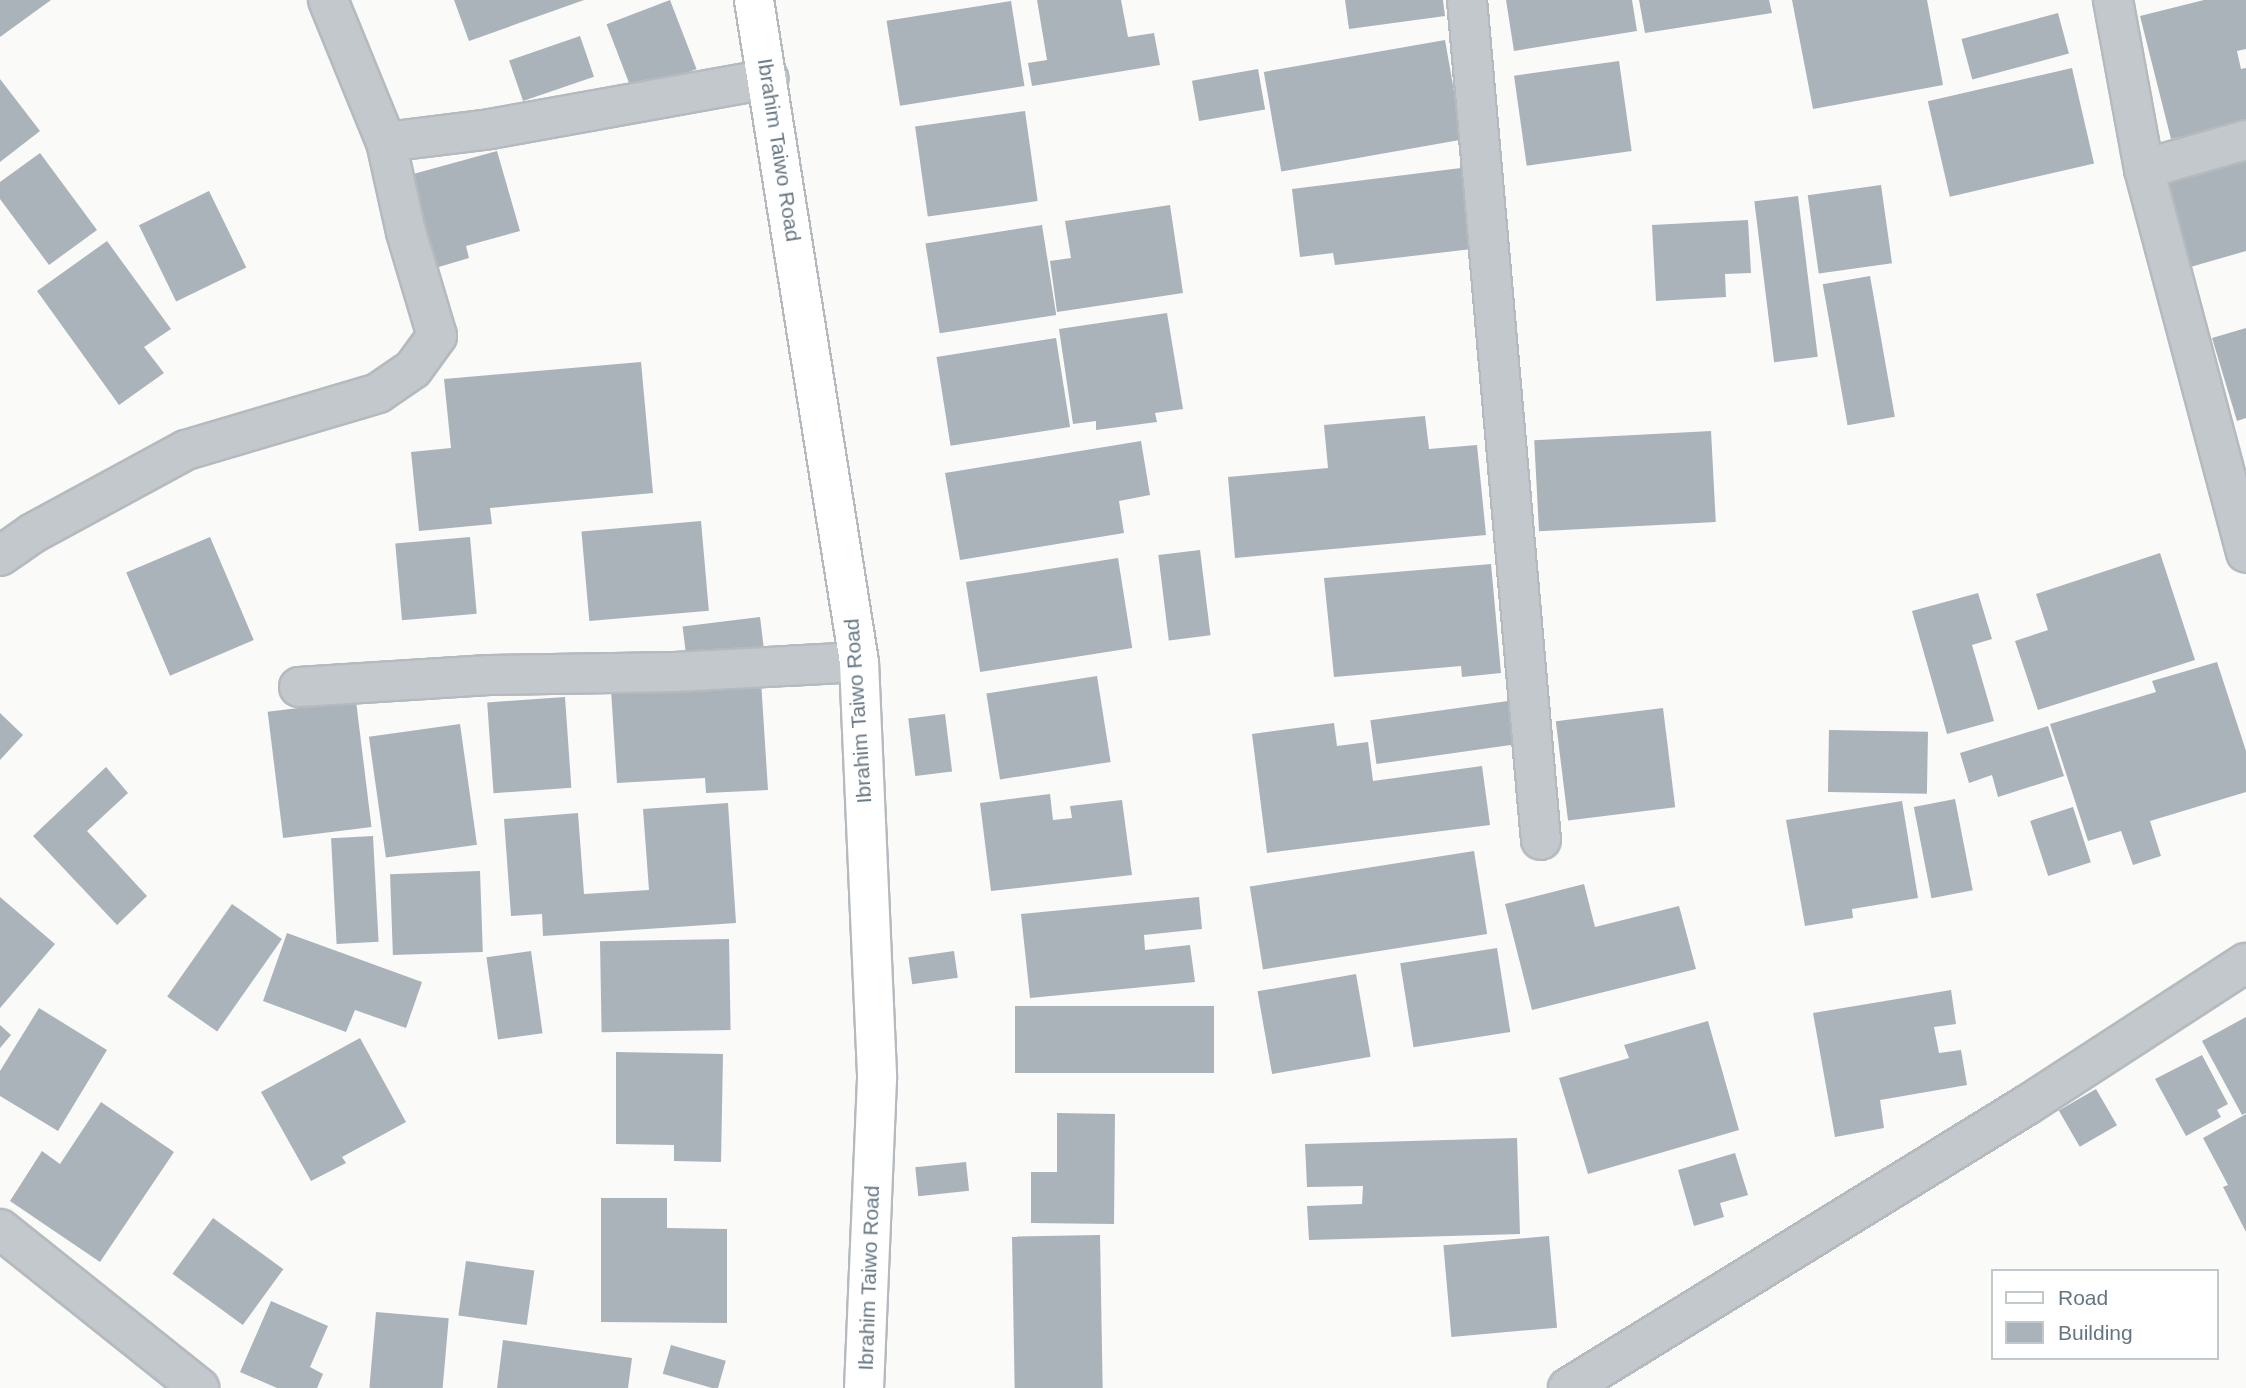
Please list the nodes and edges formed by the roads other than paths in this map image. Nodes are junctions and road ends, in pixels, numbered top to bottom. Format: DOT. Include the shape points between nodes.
graph roads {
  1 [pos="328,0"];
  2 [pos="754,0"];
  3 [pos="1468,0"];
  4 [pos="2113,0"];
  5 [pos="769,79"];
  6 [pos="2246,139"];
  7 [pos="386,142"];
  8 [pos="2144,169"];
  9 [pos="2246,553"];
  10 [pos="0,556"];
  11 [pos="859,662"];
  12 [pos="299,687"];
  13 [pos="1541,840"];
  14 [pos="2246,963"];
  15 [pos="0,1229"];
  16 [pos="199,1388"];
  17 [pos="864,1388"];
  18 [pos="1568,1388"];
  1 -- 7 [label="street"];
  2 -- 5 [label="main road, Ibrahim Taiwo Road"];
  3 -- 13 [label="street"];
  4 -- 8 [label="street"];
  5 -- 7 [label="street" via="490,129"];
  5 -- 11 [label="main road, Ibrahim Taiwo Road"];
  6 -- 8 [label="street"];
  7 -- 10 [label="street" via="406,232 437,336 413,369 378,393 186,450 33,533"];
  8 -- 9 [label="street"];
  11 -- 12 [label="street"];
  11 -- 17 [label="main road, Ibrahim Taiwo Road" via="877,1079"];
  14 -- 18 [label="street" via="2028,1105"];
  15 -- 16 [label="street"];
}
